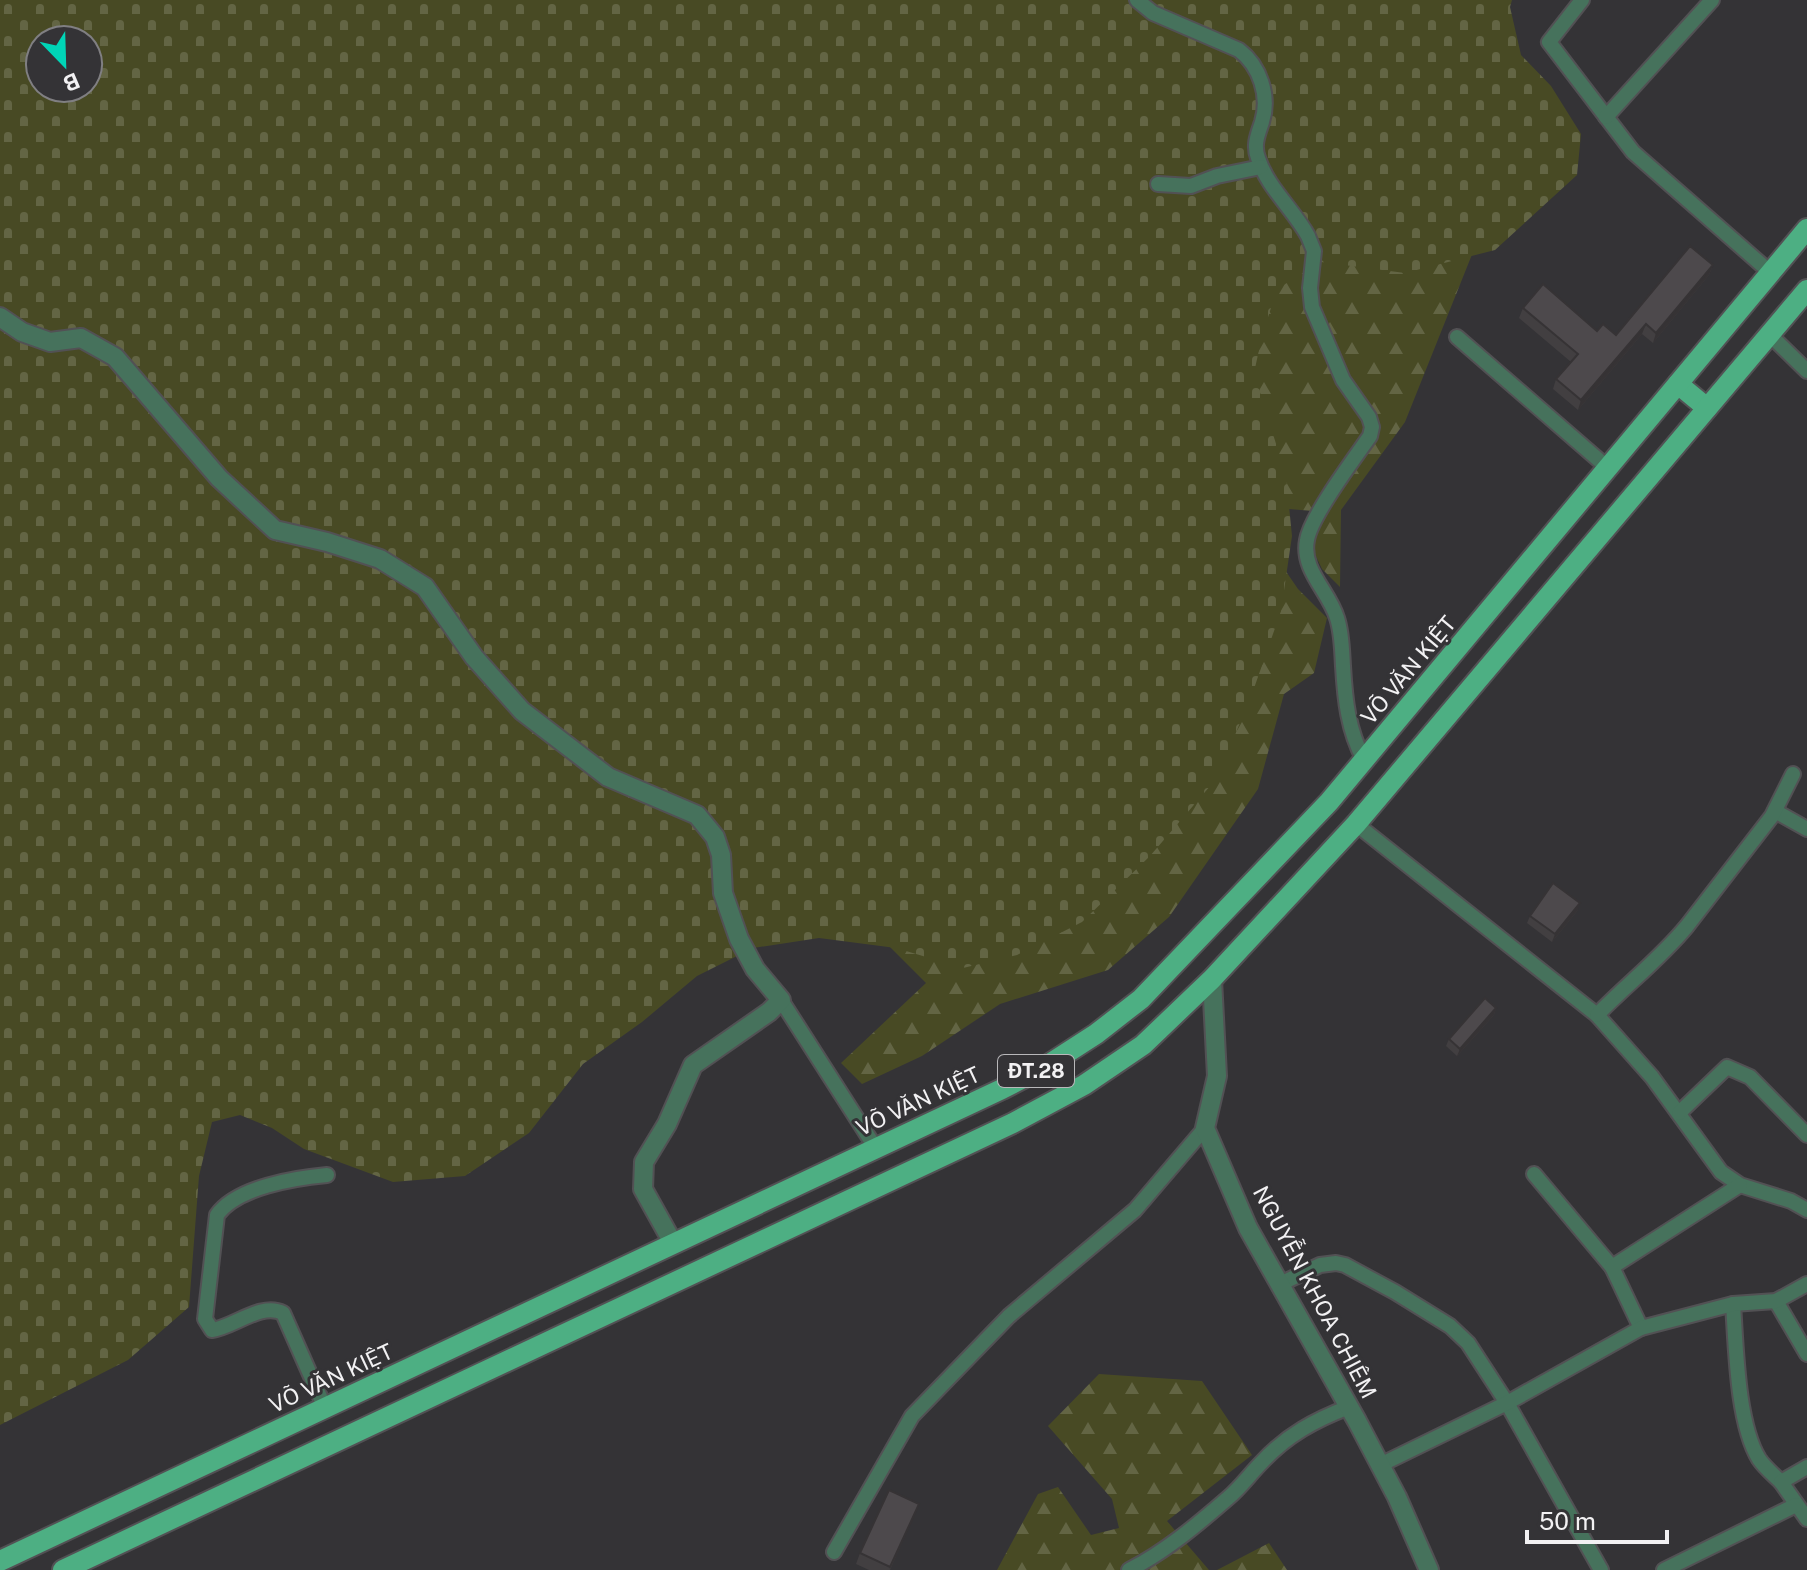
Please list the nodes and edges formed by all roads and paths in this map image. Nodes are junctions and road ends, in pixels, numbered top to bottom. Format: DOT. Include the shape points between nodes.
graph roads {
  1 [pos="1137,0"];
  2 [pos="1582,0"];
  3 [pos="1712,0"];
  4 [pos="1606,117"];
  5 [pos="1261,167"];
  6 [pos="1158,184"];
  7 [pos="1807,229"];
  8 [pos="1771,273"];
  9 [pos="1807,290"];
  10 [pos="0,317"];
  11 [pos="1769,334"];
  12 [pos="1457,337"];
  13 [pos="1807,371"];
  14 [pos="1678,384"];
  15 [pos="1707,408"];
  16 [pos="1608,468"];
  17 [pos="1364,760"];
  18 [pos="1793,774"];
  19 [pos="1775,811"];
  20 [pos="1356,824"];
  21 [pos="1807,829"];
  22 [pos="1186,954"];
  23 [pos="1212,979"];
  24 [pos="781,1000"];
  25 [pos="1597,1015"];
  26 [pos="1679,1113"];
  27 [pos="1205,1128"];
  28 [pos="1807,1135"];
  29 [pos="875,1147"];
  30 [pos="1534,1174"];
  31 [pos="327,1175"];
  32 [pos="1740,1185"];
  33 [pos="1807,1210"];
  34 [pos="673,1243"];
  35 [pos="1612,1267"];
  36 [pos="688,1276"];
  37 [pos="1280,1284"];
  38 [pos="1807,1284"];
  39 [pos="1776,1301"];
  40 [pos="1733,1304"];
  41 [pos="1641,1328"];
  42 [pos="1807,1354"];
  43 [pos="1507,1403"];
  44 [pos="1349,1407"];
  45 [pos="325,1408"];
  46 [pos="1380,1465"];
  47 [pos="1807,1467"];
  48 [pos="1781,1482"];
  49 [pos="1796,1505"];
  50 [pos="1807,1519"];
  51 [pos="834,1552"];
  52 [pos="0,1561"];
  53 [pos="63,1570"];
  54 [pos="1129,1570"];
  55 [pos="1429,1570"];
  56 [pos="1601,1570"];
  57 [pos="1664,1570"];
  1 -- 5 [label="street" via="1153,13 1248,57 1266,104 1256,148"];
  2 -- 4 [label="street" via="1549,42"];
  3 -- 4 [label="street"];
  4 -- 8 [label="street" via="1633,152"];
  5 -- 6 [label="street" via="1191,186"];
  5 -- 17 [label="street" via="1308,236 1314,251 1312,307 1337,368 1372,427 1310,527 1305,550 1337,617 1348,720"];
  7 -- 8 [label="main road, VÕ VĂN KIỆT / ĐT.28"];
  8 -- 14 [label="main road, VÕ VĂN KIỆT / ĐT.28"];
  9 -- 11 [label="main road, ĐT.28"];
  10 -- 24 [label="street" via="50,342 81,338 115,357 219,478 275,530 380,559 425,587 474,657 522,711 608,777 697,815 715,837 723,893 739,939"];
  11 -- 13 [label="street"];
  11 -- 15 [label="main road, ĐT.28"];
  12 -- 16 [label="street"];
  14 -- 15 [label="main road"];
  14 -- 16 [label="main road, VÕ VĂN KIỆT / ĐT.28"];
  15 -- 20 [label="main road, ĐT.28"];
  16 -- 17 [label="main road, VÕ VĂN KIỆT / ĐT.28"];
  17 -- 22 [label="main road, VÕ VĂN KIỆT / ĐT.28"];
  18 -- 19 [label="street"];
  19 -- 21 [label="street"];
  19 -- 25 [label="street" via="1673,943"];
  20 -- 23 [label="main road, ĐT.28"];
  20 -- 25 [label="street"];
  22 -- 23 [label="main road"];
  22 -- 29 [label="main road, VÕ VĂN KIỆT / ĐT.28" via="1141,999 1048,1065"];
  23 -- 27 [label="street" via="1217,1076"];
  23 -- 36 [label="main road, ĐT.28" via="1143,1045 1084,1085"];
  24 -- 29 [label="street"];
  24 -- 34 [label="street" via="693,1065 644,1162 643,1189"];
  25 -- 26 [label="street"];
  26 -- 28 [label="street" via="1727,1067 1750,1077"];
  26 -- 32 [label="street" via="1721,1172"];
  27 -- 37 [label="street, NGUYỄN KHOA CHIÊM" via="1248,1228"];
  27 -- 51 [label="street" via="1135,1210 1009,1316 912,1416"];
  29 -- 34 [label="main road, VÕ VĂN KIỆT / ĐT.28"];
  30 -- 35 [label="street"];
  31 -- 45 [label="street" via="270,1185 222,1207 205,1319 212,1330 262,1312 283,1313"];
  32 -- 33 [label="street"];
  32 -- 35 [label="street"];
  34 -- 36 [label="main road"];
  34 -- 45 [label="main road, VÕ VĂN KIỆT / ĐT.28"];
  35 -- 41 [label="street"];
  36 -- 53 [label="main road, ĐT.28"];
  37 -- 43 [label="street" via="1329,1262 1345,1265 1450,1326 1468,1343"];
  37 -- 44 [label="street, NGUYỄN KHOA CHIÊM"];
  38 -- 39 [label="street"];
  39 -- 40 [label="street"];
  39 -- 42 [label="street"];
  40 -- 41 [label="street"];
  40 -- 48 [label="street" via="1749,1433 1759,1458"];
  41 -- 43 [label="street"];
  43 -- 46 [label="street"];
  43 -- 56 [label="street"];
  44 -- 46 [label="street, NGUYỄN KHOA CHIÊM"];
  44 -- 54 [label="street" via="1297,1432 1183,1535"];
  45 -- 52 [label="main road, VÕ VĂN KIỆT / ĐT.28"];
  46 -- 55 [label="street, NGUYỄN KHOA CHIÊM"];
  47 -- 48 [label="street"];
  48 -- 49 [label="street"];
  49 -- 50 [label="street"];
  49 -- 57 [label="street"];
}
